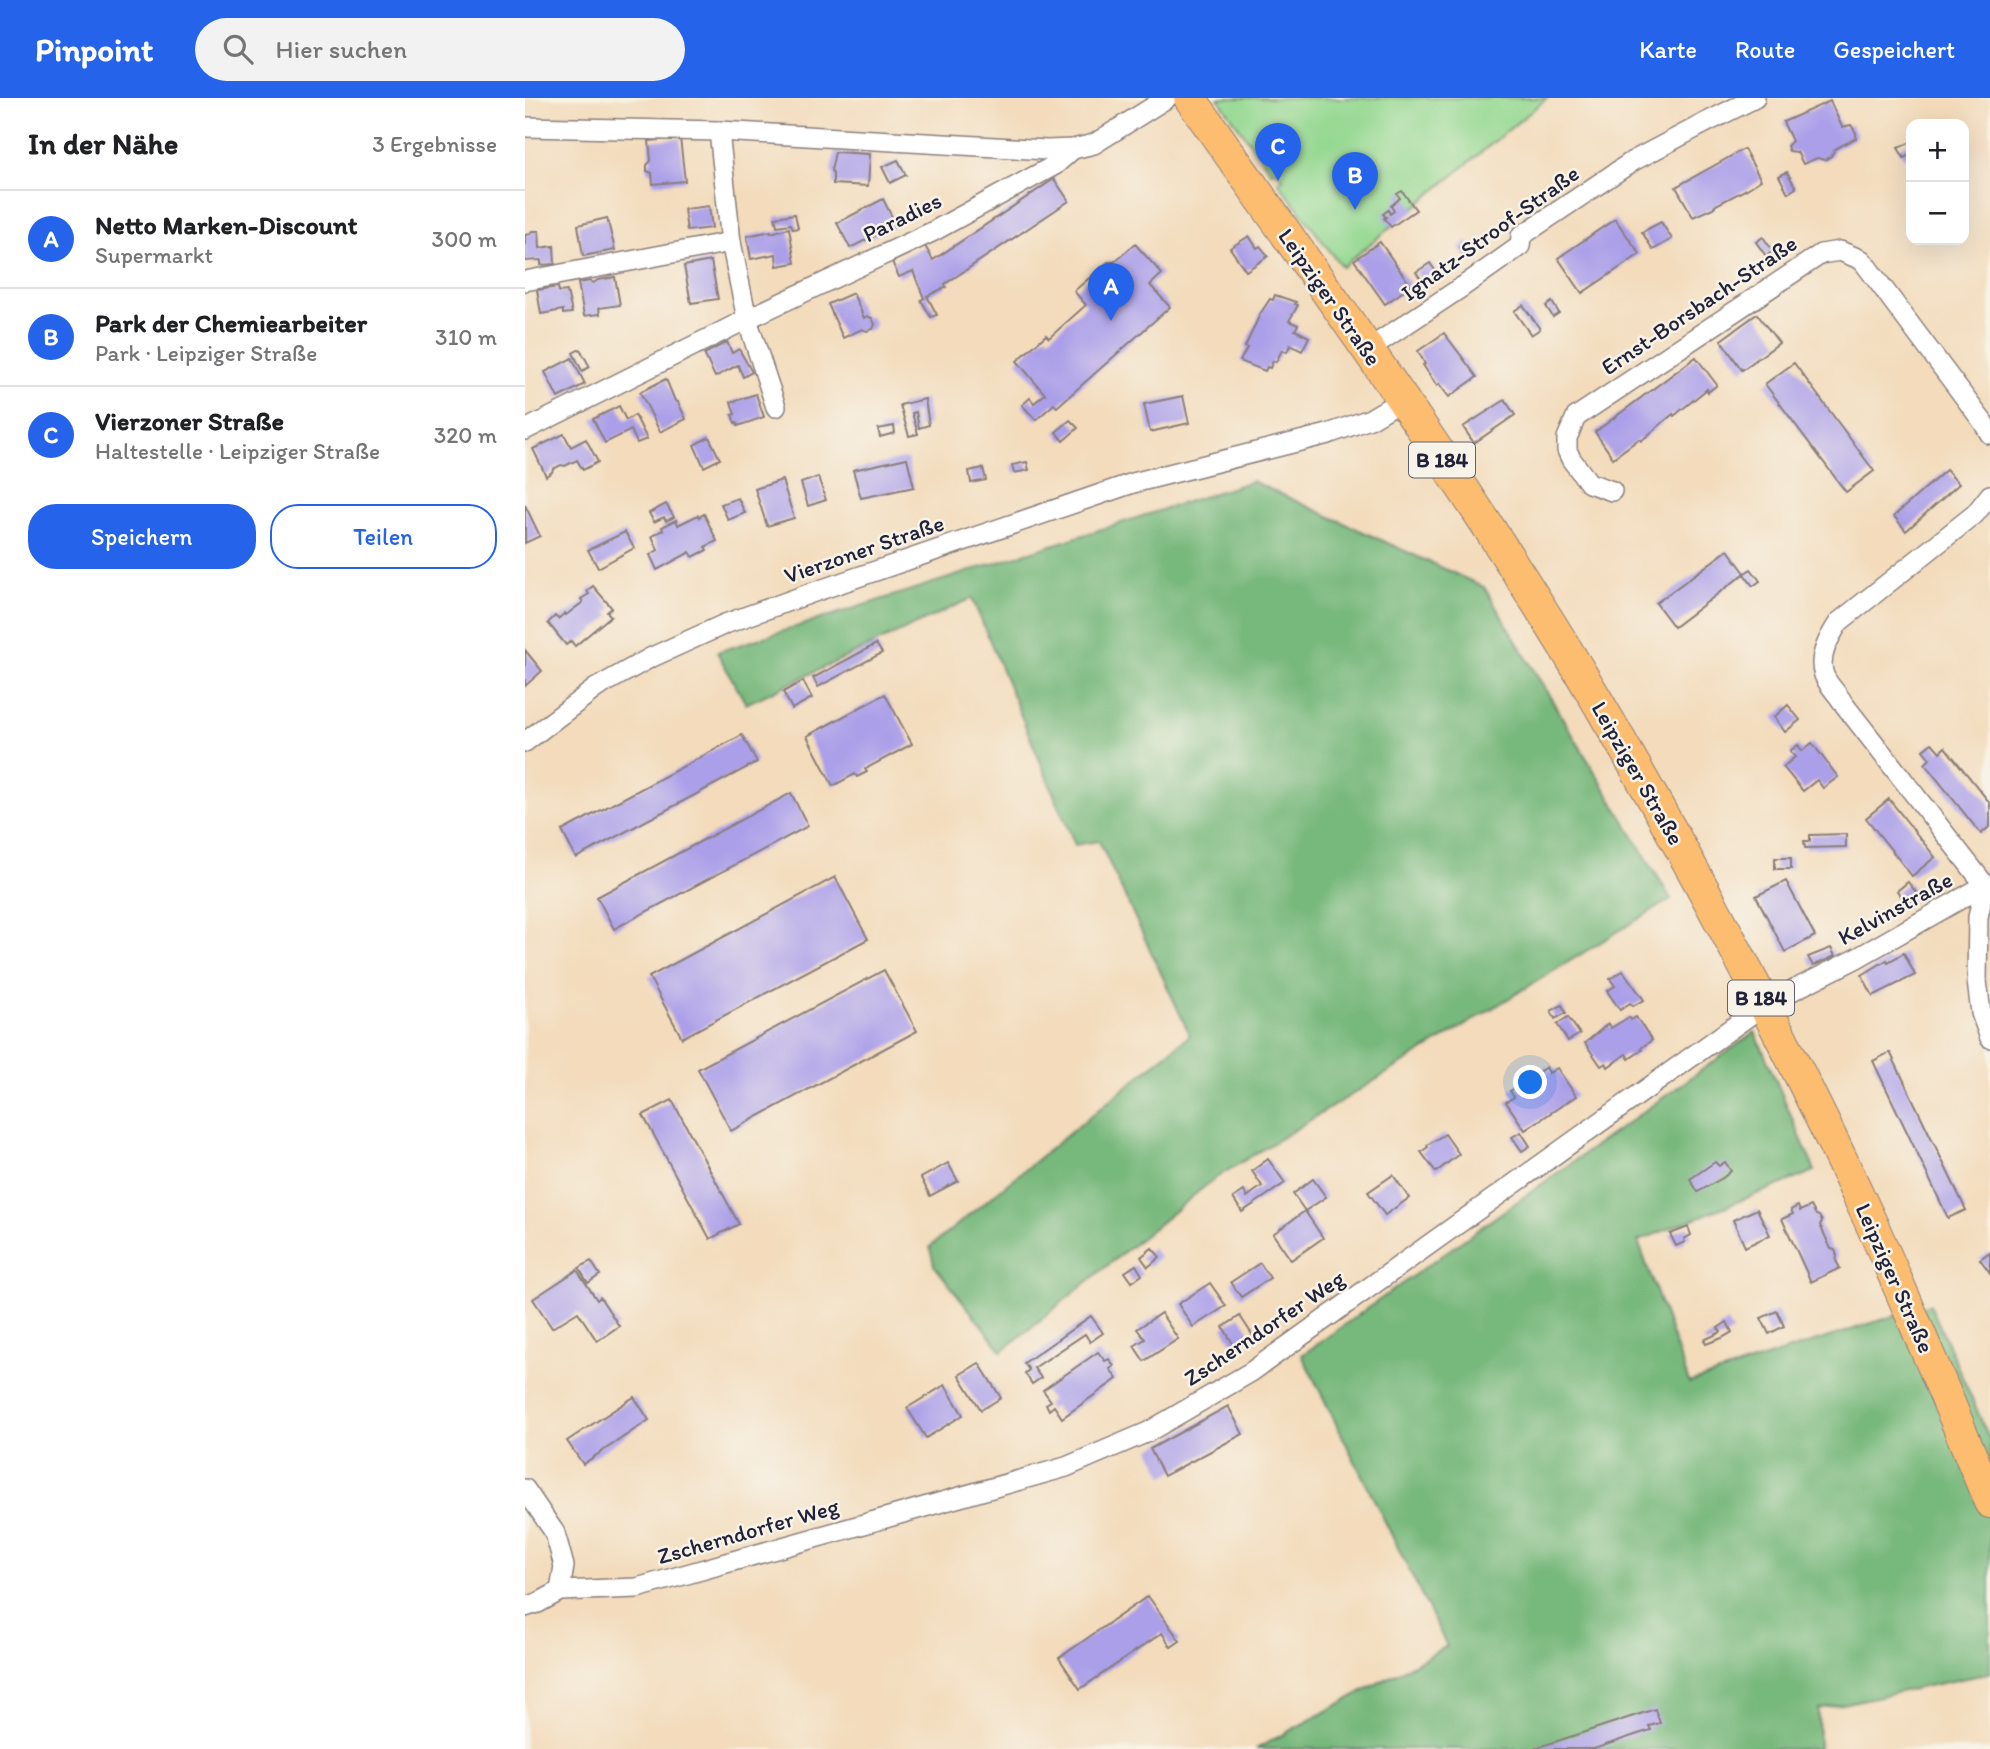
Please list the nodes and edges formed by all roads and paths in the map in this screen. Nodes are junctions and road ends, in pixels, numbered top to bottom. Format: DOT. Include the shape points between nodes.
graph roads {
  1 [pos="1167,98"];
  2 [pos="1190,98"];
  3 [pos="1755,98"];
  4 [pos="525,127"];
  5 [pos="719,131"];
  6 [pos="1073,149"];
  7 [pos="731,242"];
  8 [pos="525,281"];
  9 [pos="747,319"];
  10 [pos="1367,350"];
  11 [pos="1402,400"];
  12 [pos="775,407"];
  13 [pos="525,430"];
  14 [pos="1990,433"];
  15 [pos="1612,491"];
  16 [pos="1990,495"];
  17 [pos="525,742"];
  18 [pos="1988,885"];
  19 [pos="1764,1005"];
  20 [pos="1990,1038"];
  21 [pos="525,1489"];
  22 [pos="1990,1503"];
  23 [pos="560,1591"];
  24 [pos="525,1607"];
  1 -- 6 [label="street, Paradies" via="1094,144"];
  2 -- 10 [label="main road, Leipziger Straße / B 184"];
  3 -- 10 [label="street, Ignatz-Stroof-Straße" via="1633,162 1521,236 1520,246"];
  4 -- 5 [label="street, Paradies"];
  5 -- 6 [label="street, Paradies"];
  5 -- 7 [label="street"];
  6 -- 9 [label="street, Paradies" via="1055,165 932,232"];
  7 -- 8 [label="street"];
  7 -- 9 [label="street"];
  9 -- 12 [label="street"];
  9 -- 13 [label="street, Paradies"];
  10 -- 11 [label="main road, Leipziger Straße / B 184"];
  11 -- 17 [label="street, Vierzoner Straße" via="1370,419 1328,434 1133,483 725,624 650,657 596,688"];
  11 -- 19 [label="main road, Leipziger Straße / B 184" via="1594,696"];
  14 -- 15 [label="street, Ernst-Borsbach-Straße" via="1862,260 1831,252 1805,263 1576,417 1567,438 1571,459 1589,483"];
  16 -- 18 [label="street" via="1975,513 1839,622 1823,657 1823,675"];
  18 -- 19 [label="street, Kelvinstraße"];
  18 -- 20 [label="street, Kelvinstraße" via="1978,917 1977,981"];
  19 -- 22 [label="main road, Leipziger Straße / B 184" via="1871,1223"];
  19 -- 23 [label="street, Zscherndorfer Weg" via="1251,1372 1148,1432 1066,1467 637,1588"];
  21 -- 23 [label="street" via="555,1533 564,1566"];
  23 -- 24 [label="street, Zscherndorfer Weg"];
}
